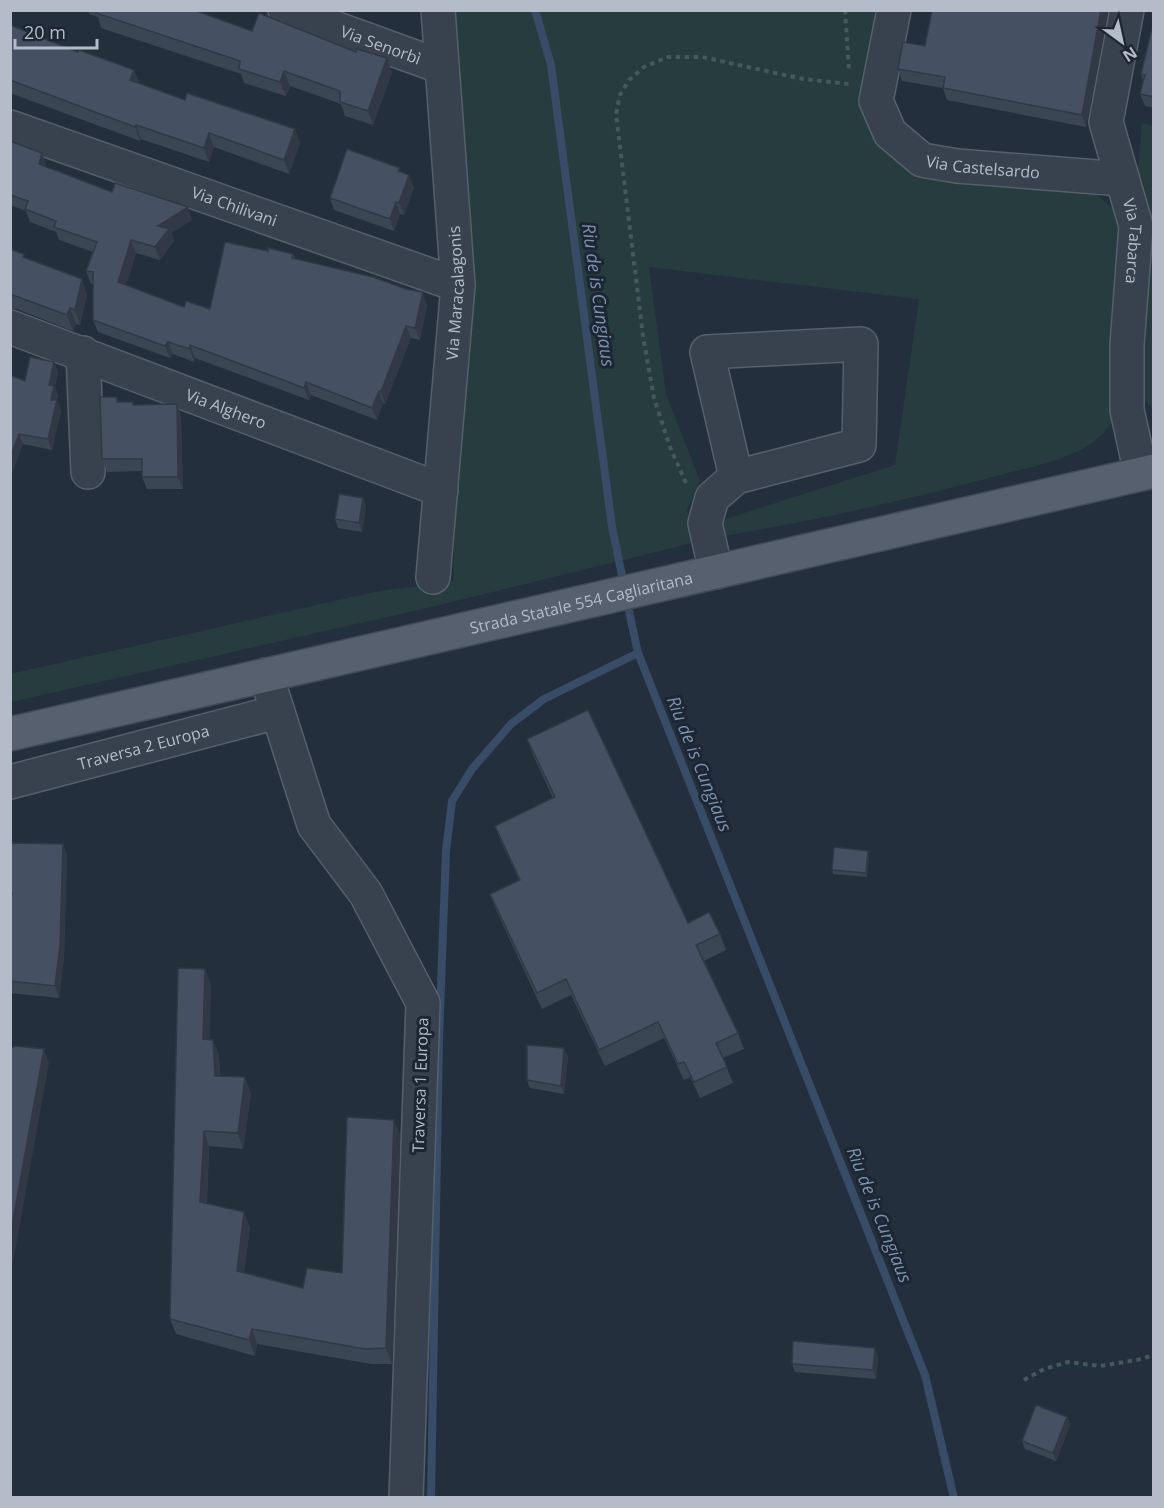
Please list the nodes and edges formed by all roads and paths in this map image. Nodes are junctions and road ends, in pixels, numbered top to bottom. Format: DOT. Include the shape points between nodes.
graph roads {
  1 [pos="285,10"];
  2 [pos="438,10"];
  3 [pos="845,10"];
  4 [pos="894,10"];
  5 [pos="1127,10"];
  6 [pos="442,67"];
  7 [pos="868,85"];
  8 [pos="10,128"];
  9 [pos="1122,179"];
  10 [pos="458,285"];
  11 [pos="10,327"];
  12 [pos="83,353"];
  13 [pos="88,472"];
  14 [pos="1147,473"];
  15 [pos="736,477"];
  16 [pos="441,490"];
  17 [pos="708,511"];
  18 [pos="703,575"];
  19 [pos="433,576"];
  20 [pos="266,675"];
  21 [pos="277,712"];
  22 [pos="10,734"];
  23 [pos="10,782"];
  24 [pos="1154,1355"];
  25 [pos="1024,1380"];
  26 [pos="406,1497"];
  1 -- 6 [label="street, Via Senorbì"];
  2 -- 6 [label="street, Via Maracalagonis"];
  3 -- 7 [label="path"];
  4 -- 7 [label="street"];
  5 -- 9 [label="street, Via Tabarca" via="1106,122"];
  6 -- 10 [label="street, Via Maracalagonis"];
  7 -- 9 [label="street, Via Castelsardo" via="890,133 922,160"];
  7 -- 17 [label="path" via="803,79 702,57 668,57 644,67 620,95 616,114 654,398 670,447 696,504"];
  8 -- 10 [label="street, Via Chilivani"];
  9 -- 14 [label="street, Via Tabarca" via="1136,226 1126,345 1127,410"];
  10 -- 16 [label="street, Via Maracalagonis"];
  11 -- 12 [label="street, Via Alghero"];
  12 -- 13 [label="street"];
  12 -- 16 [label="street, Via Alghero"];
  14 -- 18 [label="main road, Strada Statale 554 Cagliaritana"];
  15 -- 15 [label="street" via="859,445 861,344 707,352"];
  15 -- 17 [label="street" via="712,498"];
  16 -- 19 [label="street, Via Maracalagonis"];
  17 -- 18 [label="street"];
  18 -- 20 [label="main road, Strada Statale 554 Cagliaritana"];
  20 -- 21 [label="street, Traversa 1 Europa"];
  20 -- 22 [label="main road, Strada Statale 554 Cagliaritana"];
  21 -- 23 [label="street, Traversa 2 Europa"];
  21 -- 26 [label="street, Traversa 1 Europa" via="314,825 366,894 423,1003"];
  24 -- 25 [label="path" via="1100,1366 1068,1362"];
}
